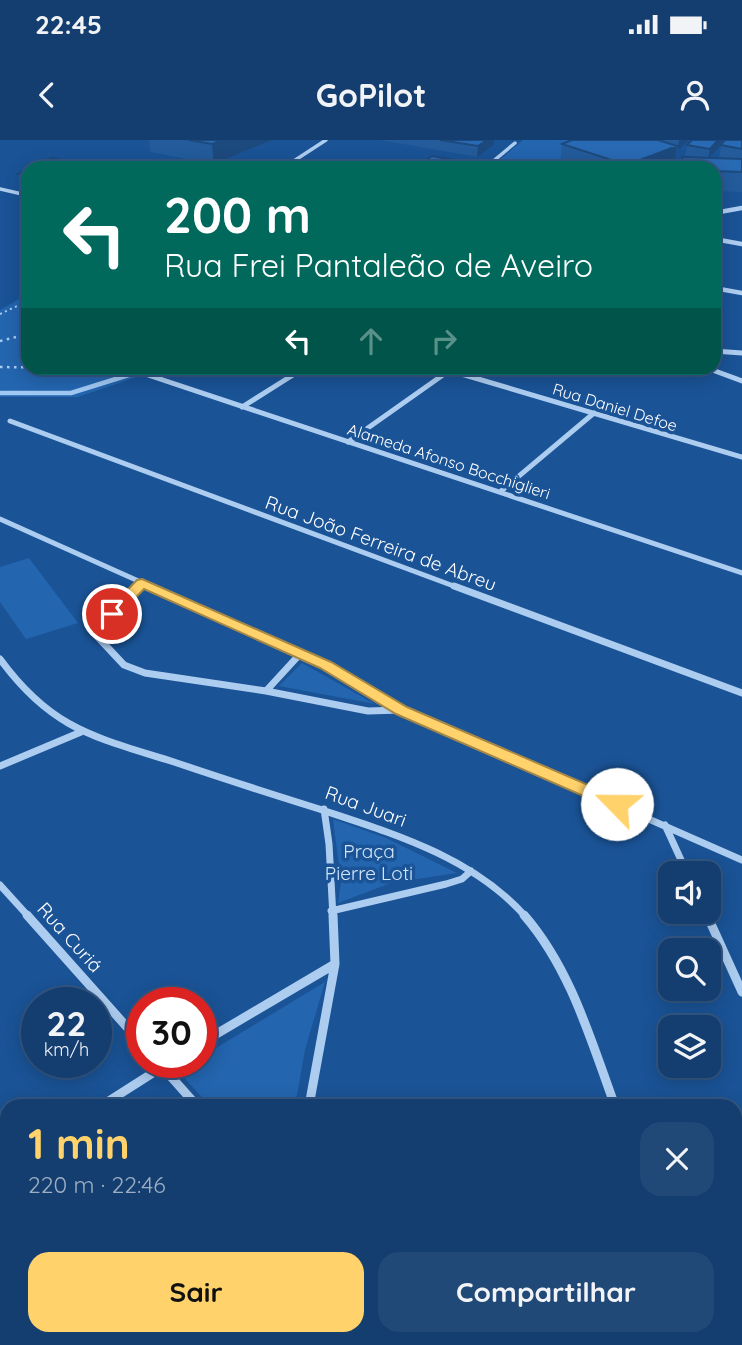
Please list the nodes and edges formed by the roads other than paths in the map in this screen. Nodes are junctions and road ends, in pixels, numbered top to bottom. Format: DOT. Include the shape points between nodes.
graph roads {
  1 [pos="326,140"];
  2 [pos="515,143"];
  3 [pos="666,159"];
  4 [pos="294,161"];
  5 [pos="493,161"];
  6 [pos="671,161"];
  7 [pos="0,189"];
  8 [pos="21,194"];
  9 [pos="742,208"];
  10 [pos="721,212"];
  11 [pos="721,240"];
  12 [pos="742,244"];
  13 [pos="721,289"];
  14 [pos="742,293"];
  15 [pos="721,352"];
  16 [pos="742,353"];
  17 [pos="721,373"];
  18 [pos="148,375"];
  19 [pos="293,375"];
  20 [pos="443,375"];
  21 [pos="467,375"];
  22 [pos="742,381"];
  23 [pos="242,407"];
  24 [pos="594,413"];
  25 [pos="10,421"];
  26 [pos="348,442"];
  27 [pos="742,457"];
  28 [pos="500,492"];
  29 [pos="0,519"];
  30 [pos="742,573"];
  31 [pos="142,583"];
  32 [pos="300,654"];
  33 [pos="0,659"];
  34 [pos="266,691"];
  35 [pos="742,693"];
  36 [pos="401,710"];
  37 [pos="81,732"];
  38 [pos="0,766"];
  39 [pos="324,808"];
  40 [pos="665,825"];
  41 [pos="742,860"];
  42 [pos="682,861"];
  43 [pos="471,871"];
  44 [pos="0,885"];
  45 [pos="331,911"];
  46 [pos="711,924"];
  47 [pos="335,964"];
  48 [pos="742,992"];
  49 [pos="126,1026"];
  50 [pos="217,1034"];
  51 [pos="143,1078"];
  52 [pos="175,1078"];
  53 [pos="112,1099"];
  54 [pos="192,1099"];
  55 [pos="310,1099"];
  56 [pos="612,1099"];
  1 -- 4 [label="lane"];
  2 -- 5 [label="lane"];
  3 -- 6 [label="lane"];
  7 -- 8 [label="lane"];
  9 -- 10 [label="street"];
  11 -- 12 [label="street"];
  13 -- 14 [label="street"];
  15 -- 16 [label="street"];
  17 -- 22 [label="street"];
  18 -- 23 [label="street, Alameda Afonso Bocchiglieri"];
  19 -- 23 [label="street"];
  20 -- 26 [label="street"];
  21 -- 24 [label="street, Rua Daniel Defoe"];
  23 -- 26 [label="street, Alameda Afonso Bocchiglieri"];
  24 -- 27 [label="street, Rua Daniel Defoe"];
  24 -- 28 [label="street"];
  25 -- 35 [label="street, Rua João Ferreira de Abreu"];
  26 -- 28 [label="street, Alameda Afonso Bocchiglieri"];
  28 -- 30 [label="street, Alameda Afonso Bocchiglieri"];
  29 -- 31 [label="street"];
  31 -- 32 [label="street"];
  31 -- 34 [label="street" via="95,634 124,665 145,673"];
  32 -- 34 [label="street"];
  32 -- 36 [label="street"];
  33 -- 37 [label="street, Rua Juari" via="36,703"];
  34 -- 36 [label="street" via="368,711"];
  36 -- 40 [label="street"];
  37 -- 38 [label="street"];
  37 -- 39 [label="street, Rua Juari"];
  39 -- 43 [label="street, Rua Juari" via="392,832"];
  39 -- 45 [label="street"];
  40 -- 41 [label="street"];
  40 -- 42 [label="street"];
  43 -- 45 [label="street" via="446,884"];
  43 -- 56 [label="street, Rua Juari" via="505,896 546,942 566,979"];
  44 -- 49 [label="street, Rua Curiá"];
  45 -- 47 [label="street"];
  46 -- 48 [label="street"];
  47 -- 50 [label="street"];
  47 -- 55 [label="street"];
  51 -- 53 [label="street"];
  52 -- 54 [label="street"];
}
